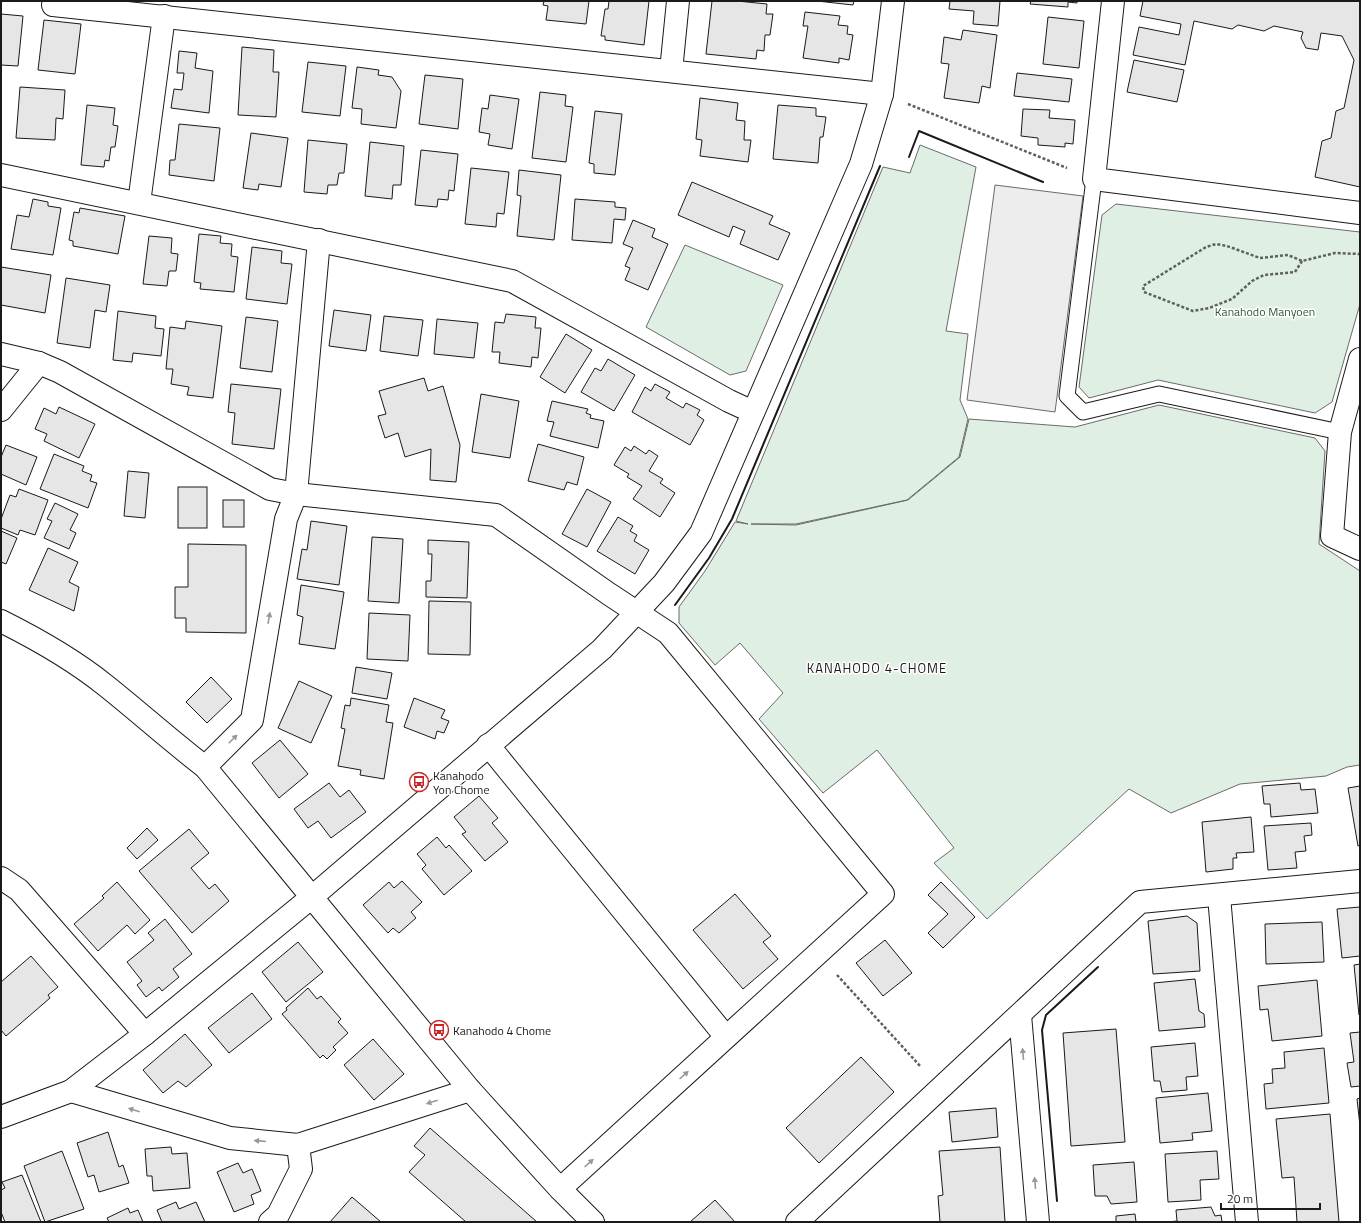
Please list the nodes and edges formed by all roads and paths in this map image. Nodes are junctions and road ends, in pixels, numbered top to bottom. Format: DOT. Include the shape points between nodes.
graph roads {
  1 [pos="54,1"];
  2 [pos="678,1"];
  3 [pos="893,1"];
  4 [pos="1113,1"];
  5 [pos="164,16"];
  6 [pos="671,71"];
  7 [pos="882,94"];
  8 [pos="1,175"];
  9 [pos="1094,179"];
  10 [pos="139,203"];
  11 [pos="1360,213"];
  12 [pos="319,240"];
  13 [pos="1360,254"];
  14 [pos="1302,261"];
  15 [pos="1,354"];
  16 [pos="1360,359"];
  17 [pos="39,364"];
  18 [pos="1,410"];
  19 [pos="753,412"];
  20 [pos="1340,432"];
  21 [pos="296,494"];
  22 [pos="1360,549"];
  23 [pos="636,612"];
  24 [pos="1,621"];
  25 [pos="488,745"];
  26 [pos="205,766"];
  27 [pos="1,878"];
  28 [pos="1360,881"];
  29 [pos="1219,896"];
  30 [pos="312,897"];
  31 [pos="818,954"];
  32 [pos="1020,1015"];
  33 [pos="144,1034"];
  34 [pos="726,1037"];
  35 [pos="940,1088"];
  36 [pos="470,1090"];
  37 [pos="71,1091"];
  38 [pos="1,1117"];
  39 [pos="298,1144"];
  40 [pos="560,1190"];
  41 [pos="270,1222"];
  42 [pos="593,1222"];
  43 [pos="797,1222"];
  44 [pos="1038,1222"];
  45 [pos="1247,1222"];
  1 -- 5 [label="street" via="53,4"];
  2 -- 6 [label="street"];
  3 -- 7 [label="street"];
  4 -- 9 [label="street"];
  5 -- 6 [label="street"];
  5 -- 10 [label="street"];
  6 -- 7 [label="street"];
  7 -- 9 [label="path"];
  7 -- 19 [label="street" via="862,164"];
  8 -- 10 [label="street"];
  9 -- 11 [label="street"];
  9 -- 20 [label="lane" via="1067,396 1083,412 1159,394"];
  10 -- 12 [label="street"];
  12 -- 19 [label="street" via="512,281"];
  12 -- 21 [label="street"];
  13 -- 14 [label="path" via="1335,253"];
  14 -- 14 [label="path" via="1295,272 1264,275 1252,281 1232,299 1209,308 1193,311 1144,292 1143,286 1206,247 1216,244 1260,258 1288,255"];
  15 -- 17 [label="street"];
  16 -- 20 [label="street"];
  17 -- 18 [label="street"];
  17 -- 21 [label="street" via="60,372 270,489"];
  19 -- 23 [label="street" via="702,533 664,583"];
  20 -- 22 [label="street" via="1332,536"];
  21 -- 23 [label="street" via="496,515"];
  26 -- 21 [label="street, one-way" via="252,720 286,519"];
  23 -- 25 [label="street" via="602,648"];
  23 -- 31 [label="street" via="668,633 883,894"];
  24 -- 26 [label="street" via="33,637 105,684"];
  25 -- 30 [label="street"];
  25 -- 34 [label="street"];
  26 -- 30 [label="street"];
  27 -- 33 [label="street" via="18,890"];
  28 -- 29 [label="street"];
  29 -- 32 [label="street" via="1140,902"];
  29 -- 45 [label="street"];
  30 -- 33 [label="street"];
  30 -- 36 [label="street"];
  31 -- 34 [label="street"];
  31 -- 35 [label="path"];
  32 -- 35 [label="street"];
  44 -- 32 [label="street, one-way"];
  33 -- 37 [label="street"];
  40 -- 34 [label="street, one-way"];
  35 -- 43 [label="street"];
  36 -- 39 [label="street, one-way"];
  36 -- 40 [label="street"];
  37 -- 38 [label="street"];
  39 -- 37 [label="street, one-way" via="230,1138"];
  39 -- 41 [label="street" via="300,1169 278,1215"];
  40 -- 42 [label="street"];
}
